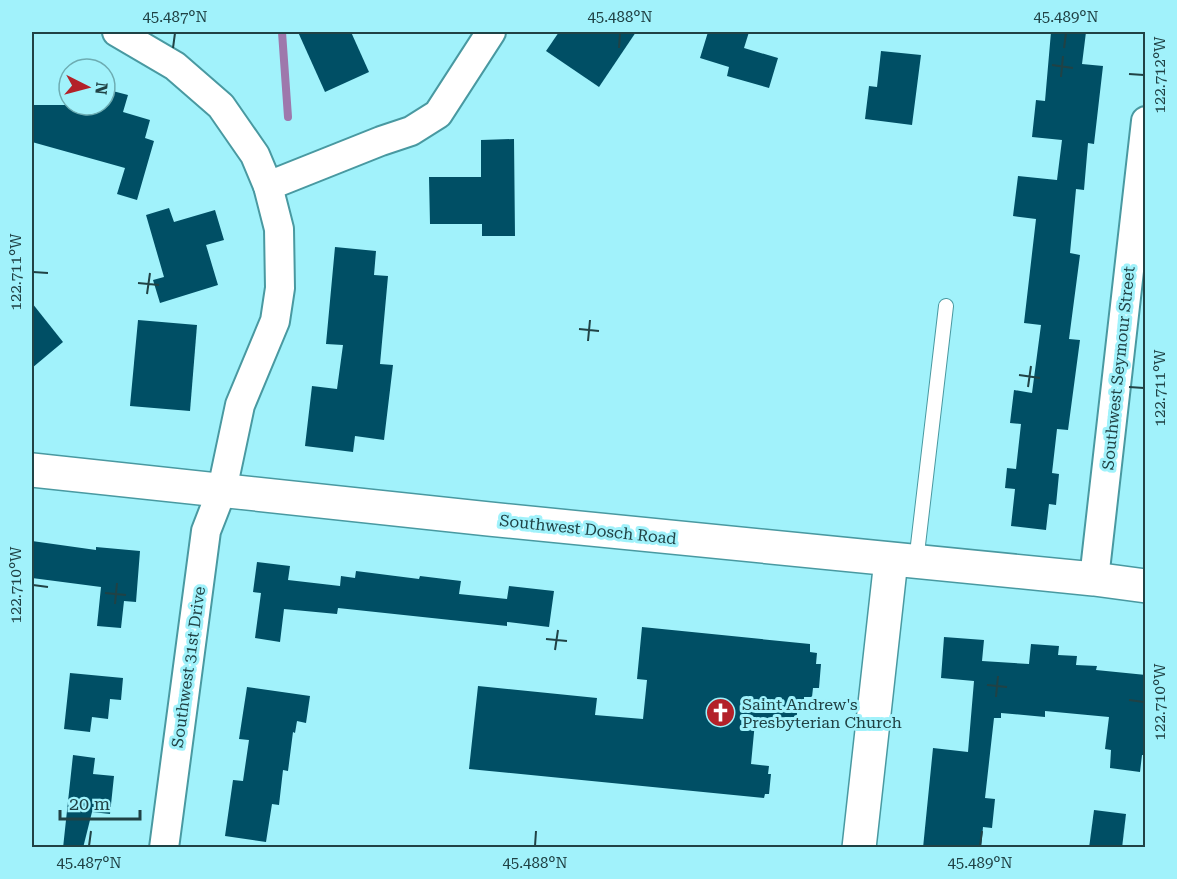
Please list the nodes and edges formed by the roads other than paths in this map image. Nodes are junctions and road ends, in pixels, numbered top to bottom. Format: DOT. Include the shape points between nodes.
graph roads {
  1 [pos="117,32"];
  2 [pos="491,32"];
  3 [pos="1146,121"];
  4 [pos="268,186"];
  5 [pos="946,306"];
  6 [pos="32,470"];
  7 [pos="222,490"];
  8 [pos="904,561"];
  9 [pos="1094,579"];
  10 [pos="1146,586"];
  11 [pos="164,848"];
  12 [pos="859,848"];
  1 -- 4 [label="street, Southwest 31st Drive" via="175,66 221,106 255,155"];
  2 -- 4 [label="street" via="438,114 411,131"];
  3 -- 9 [label="street, Southwest Seymour Street"];
  4 -- 7 [label="street, Southwest 31st Drive" via="279,229 280,288 275,321 240,405"];
  5 -- 8 [label="lane"];
  6 -- 7 [label="street, Southwest Dosch Road"];
  7 -- 8 [label="street, Southwest Dosch Road"];
  7 -- 11 [label="street, Southwest 31st Drive" via="206,531"];
  8 -- 9 [label="street, Southwest Dosch Road"];
  8 -- 12 [label="street"];
  9 -- 10 [label="street, Southwest Dosch Road"];
}
